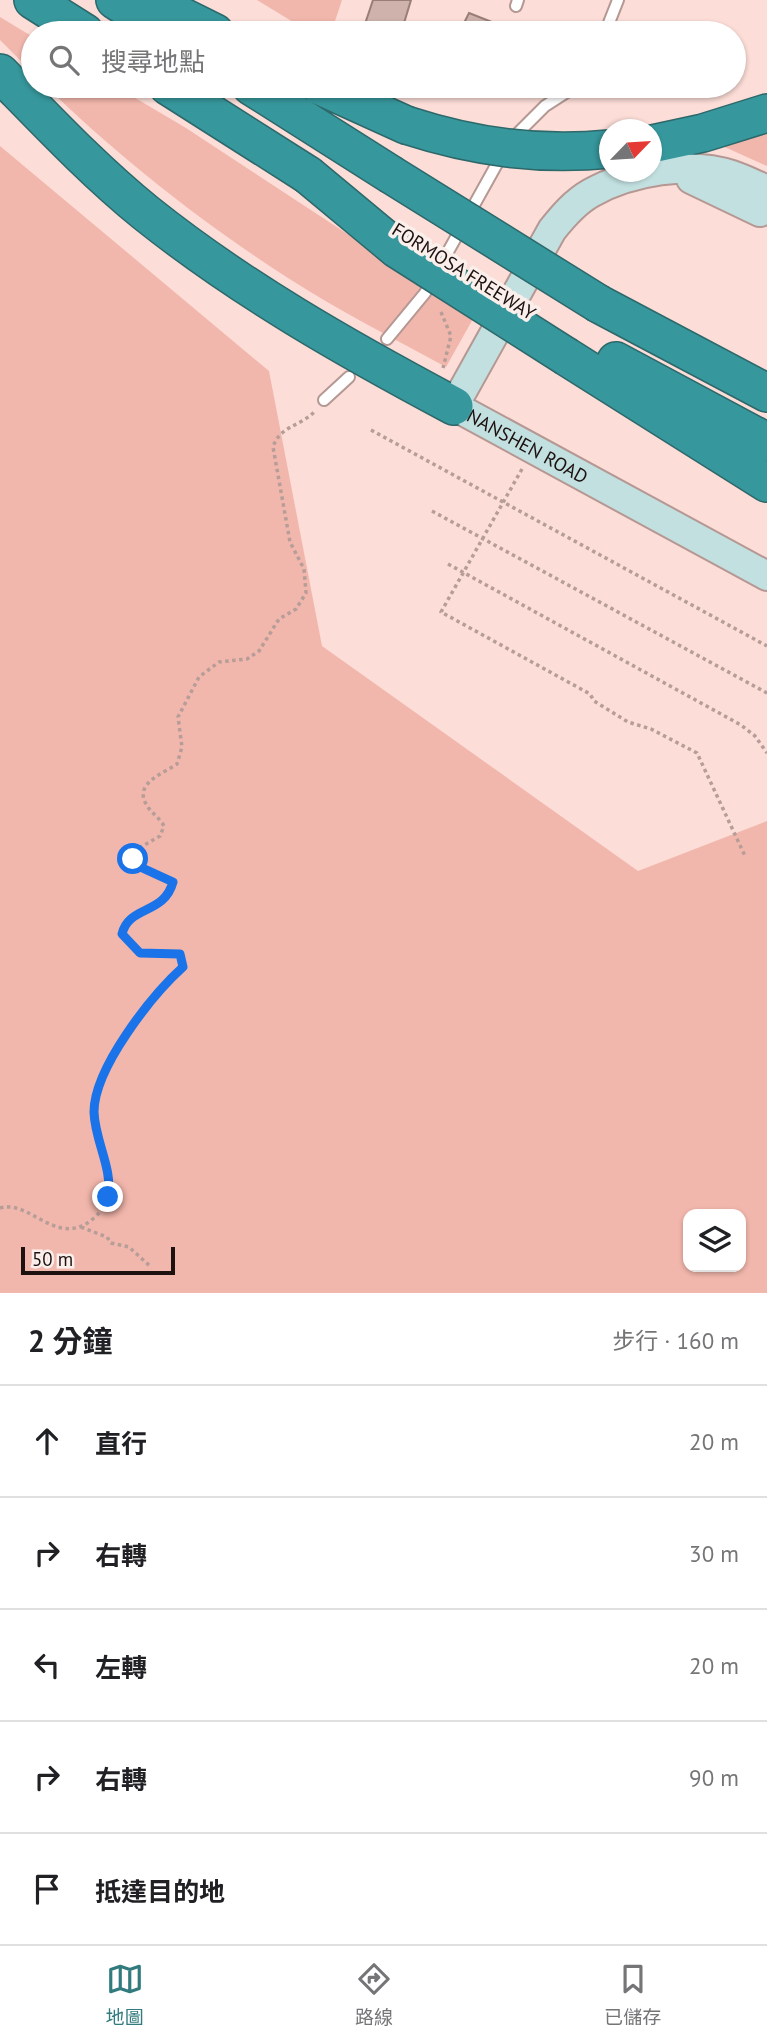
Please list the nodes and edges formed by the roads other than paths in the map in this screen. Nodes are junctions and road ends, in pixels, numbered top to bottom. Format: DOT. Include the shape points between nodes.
graph roads {
  1 [pos="33,0"];
  2 [pos="115,0"];
  3 [pos="149,0"];
  4 [pos="618,0"];
  5 [pos="66,21"];
  6 [pos="149,21"];
  7 [pos="191,21"];
  8 [pos="610,21"];
  9 [pos="0,72"];
  10 [pos="21,94"];
  11 [pos="25,98"];
  12 [pos="187,98"];
  13 [pos="270,98"];
  14 [pos="346,98"];
  15 [pos="557,98"];
  16 [pos="766,113"];
  17 [pos="599,150"];
  18 [pos="662,154"];
  19 [pos="662,160"];
  20 [pos="616,182"];
  21 [pos="763,201"];
  22 [pos="387,340"];
  23 [pos="572,349"];
  24 [pos="349,377"];
  25 [pos="767,393"];
  26 [pos="324,400"];
  27 [pos="454,406"];
  28 [pos="767,442"];
  29 [pos="767,483"];
  30 [pos="767,576"];
  1 -- 5 [label="highway"];
  2 -- 6 [label="highway"];
  3 -- 7 [label="highway"];
  4 -- 8 [label="lane"];
  9 -- 10 [label="highway"];
  11 -- 27 [label="highway" via="146,213 228,274"];
  12 -- 23 [label="highway, bridge" via="308,175 397,249"];
  13 -- 25 [label="highway, bridge" via="599,304"];
  14 -- 17 [label="highway, bridge" via="406,125 457,141 554,153"];
  15 -- 22 [label="lane" via="507,145 425,293"];
  16 -- 18 [label="highway" via="703,133"];
  19 -- 21 [label="main road, NANSHEN ROAD" via="732,174"];
  20 -- 27 [label="main road, NANSHEN ROAD" via="590,193 552,230"];
  23 -- 28 [label="highway"];
  23 -- 29 [label="highway"];
  24 -- 26 [label="lane"];
  27 -- 30 [label="main road, NANSHEN ROAD"];
}
